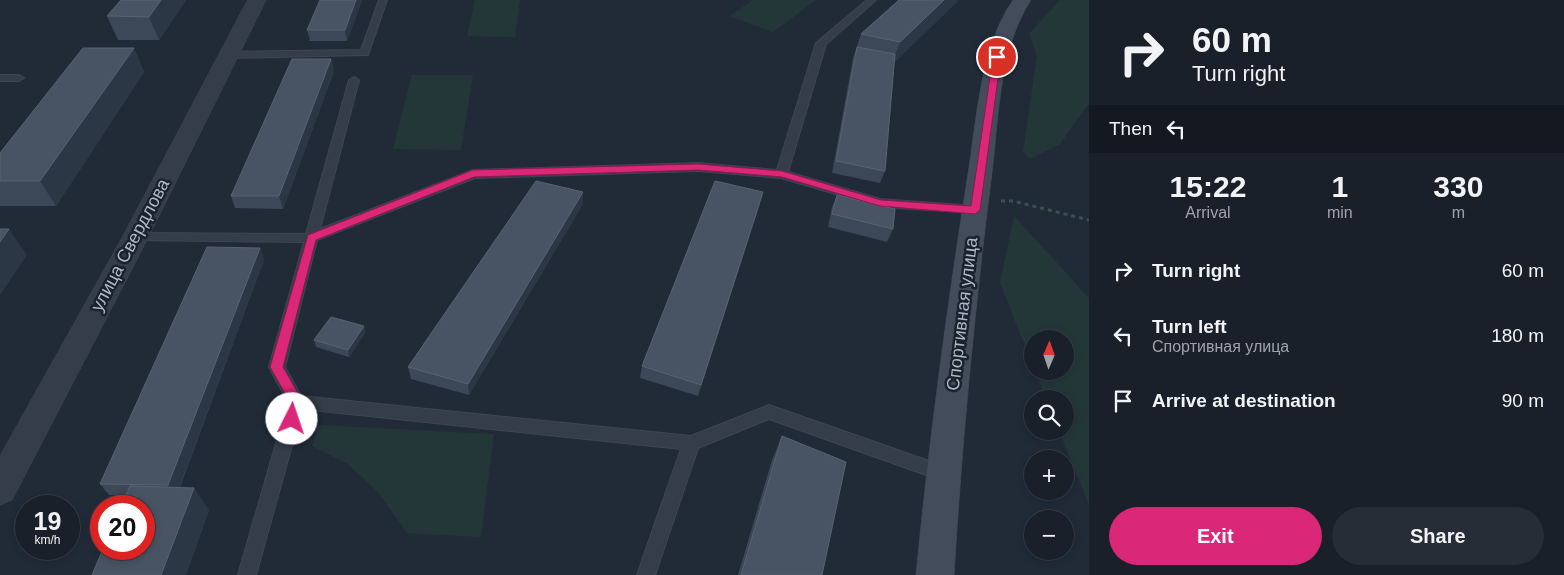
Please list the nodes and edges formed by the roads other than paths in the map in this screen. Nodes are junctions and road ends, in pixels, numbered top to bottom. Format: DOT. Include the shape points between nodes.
graph roads {
  1 [pos="257,0"];
  2 [pos="383,0"];
  3 [pos="872,0"];
  4 [pos="1022,0"];
  5 [pos="229,55"];
  6 [pos="0,78"];
  7 [pos="18,78"];
  8 [pos="354,80"];
  9 [pos="782,174"];
  10 [pos="975,206"];
  11 [pos="136,236"];
  12 [pos="311,238"];
  13 [pos="296,402"];
  14 [pos="691,443"];
  15 [pos="943,473"];
  16 [pos="0,489"];
  17 [pos="247,575"];
  18 [pos="646,575"];
  19 [pos="936,575"];
  1 -- 5 [label="street, улица Свердлова"];
  2 -- 5 [label="lane" via="365,54"];
  3 -- 9 [label="lane" via="821,43"];
  4 -- 10 [label="street, Спортивная улица" via="997,57"];
  5 -- 11 [label="street, улица Свердлова"];
  6 -- 7 [label="lane"];
  8 -- 12 [label="lane"];
  9 -- 10 [label="lane" via="880,203"];
  9 -- 12 [label="lane" via="698,167 473,174"];
  10 -- 15 [label="street, Спортивная улица"];
  11 -- 12 [label="lane"];
  11 -- 16 [label="street, улица Свердлова"];
  12 -- 13 [label="lane" via="277,367"];
  13 -- 14 [label="lane"];
  13 -- 17 [label="lane"];
  14 -- 15 [label="lane" via="769,412"];
  14 -- 18 [label="lane"];
  15 -- 19 [label="street, Спортивная улица"];
}
